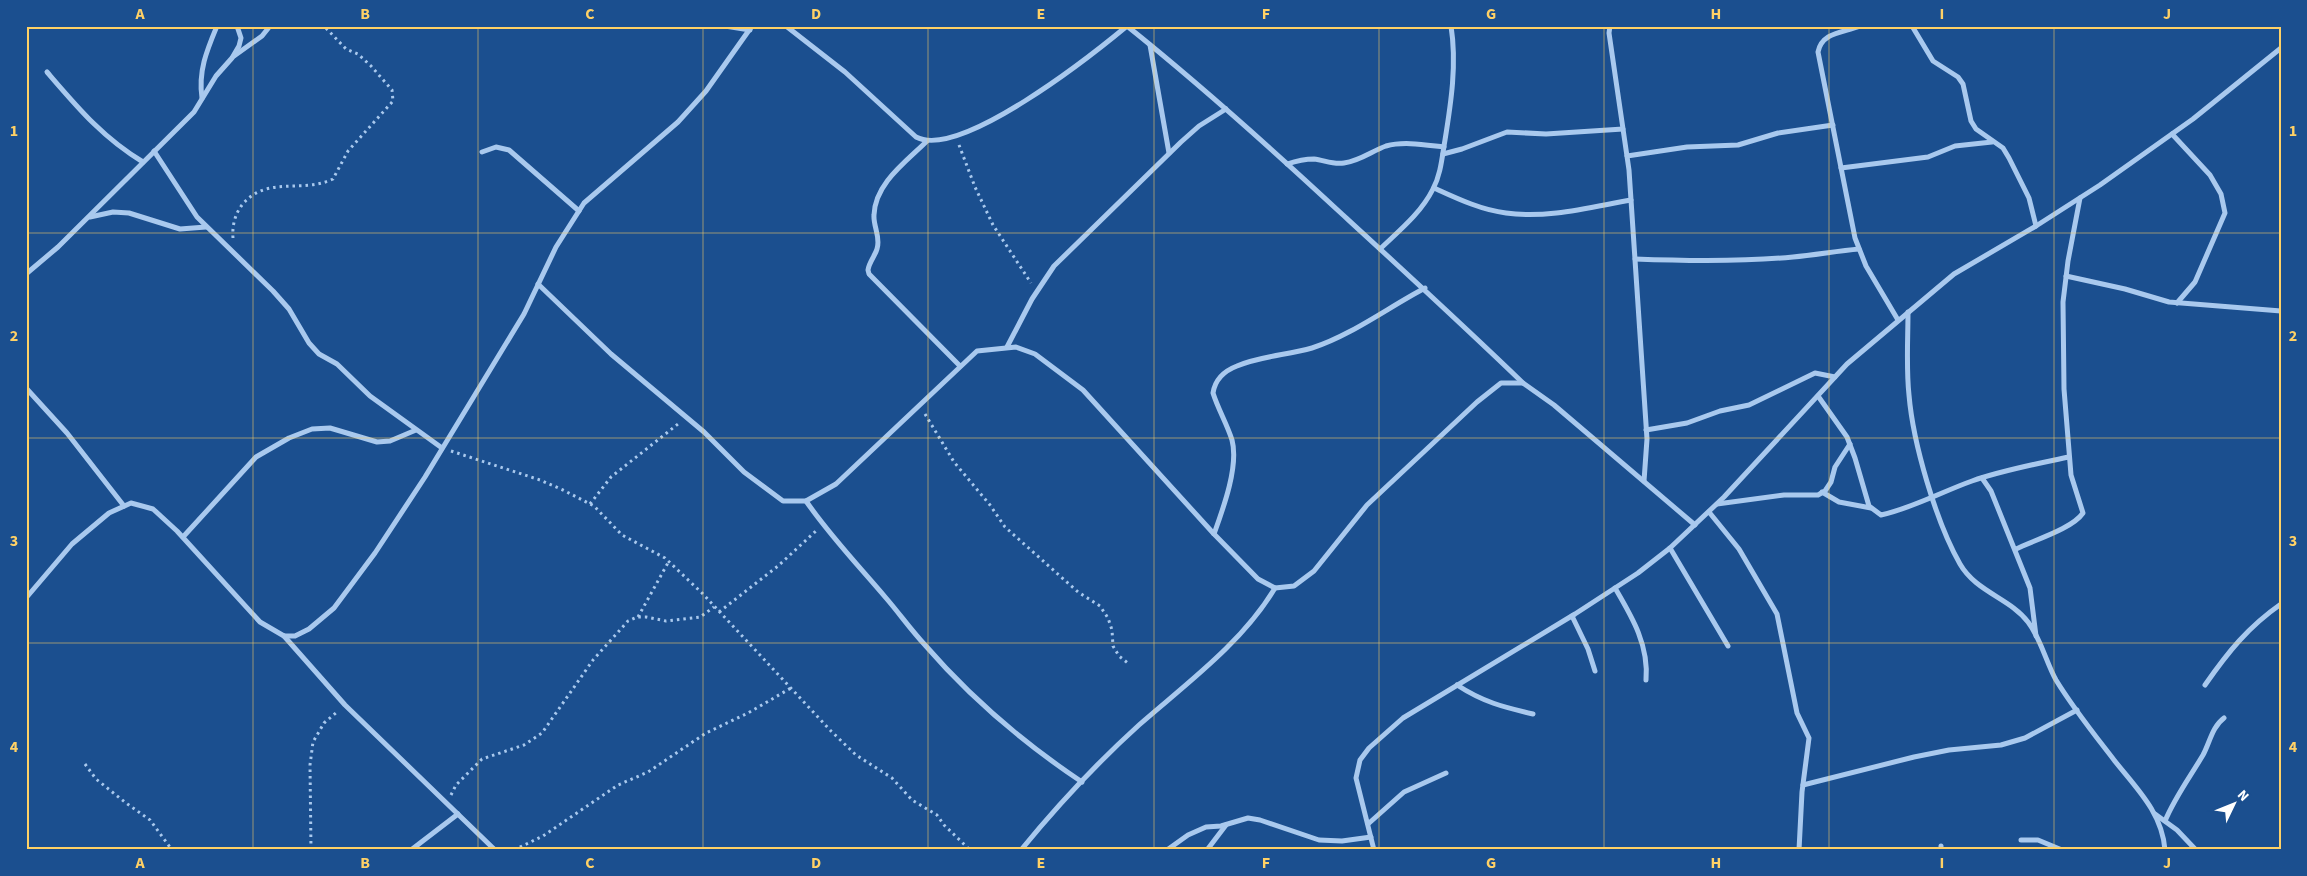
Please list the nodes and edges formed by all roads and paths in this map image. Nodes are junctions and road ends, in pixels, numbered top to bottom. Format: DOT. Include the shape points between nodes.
graph roads {
  1 [pos="217,26"];
  2 [pos="238,26"];
  3 [pos="270,26"];
  4 [pos="324,26"];
  5 [pos="725,26"];
  6 [pos="786,26"];
  7 [pos="1127,26"];
  8 [pos="1139,26"];
  9 [pos="1451,26"];
  10 [pos="1610,26"];
  11 [pos="1860,26"];
  12 [pos="1912,26"];
  13 [pos="751,28"];
  14 [pos="1133,31"];
  15 [pos="1150,44"];
  16 [pos="2281,48"];
  17 [pos="232,58"];
  18 [pos="47,72"];
  19 [pos="202,98"];
  20 [pos="1226,108"];
  21 [pos="1833,124"];
  22 [pos="1623,129"];
  23 [pos="2172,134"];
  24 [pos="954,136"];
  25 [pos="927,141"];
  26 [pos="1993,142"];
  27 [pos="1444,147"];
  28 [pos="154,151"];
  29 [pos="482,152"];
  30 [pos="1169,153"];
  31 [pos="1443,154"];
  32 [pos="1627,156"];
  33 [pos="143,162"];
  34 [pos="1287,164"];
  35 [pos="1841,168"];
  36 [pos="1434,188"];
  37 [pos="2080,198"];
  38 [pos="1631,200"];
  39 [pos="579,211"];
  40 [pos="88,218"];
  41 [pos="2036,226"];
  42 [pos="206,227"];
  43 [pos="1380,249"];
  44 [pos="1859,249"];
  45 [pos="235,256"];
  46 [pos="1635,259"];
  47 [pos="26,274"];
  48 [pos="2066,276"];
  49 [pos="538,284"];
  50 [pos="1425,288"];
  51 [pos="1037,292"];
  52 [pos="2177,303"];
  53 [pos="2281,311"];
  54 [pos="1908,312"];
  55 [pos="1898,320"];
  56 [pos="1007,347"];
  57 [pos="960,366"];
  58 [pos="1835,377"];
  59 [pos="1523,383"];
  60 [pos="26,388"];
  61 [pos="1818,396"];
  62 [pos="918,406"];
  63 [pos="686,418"];
  64 [pos="416,430"];
  65 [pos="1646,430"];
  66 [pos="1850,444"];
  67 [pos="442,448"];
  68 [pos="2069,457"];
  69 [pos="1982,478"];
  70 [pos="1644,481"];
  71 [pos="1822,492"];
  72 [pos="1933,498"];
  73 [pos="806,501"];
  74 [pos="590,504"];
  75 [pos="1717,504"];
  76 [pos="124,506"];
  77 [pos="1871,508"];
  78 [pos="1709,512"];
  79 [pos="822,524"];
  80 [pos="1696,525"];
  81 [pos="1214,534"];
  82 [pos="183,537"];
  83 [pos="1670,548"];
  84 [pos="2016,549"];
  85 [pos="669,561"];
  86 [pos="1275,588"];
  87 [pos="1615,588"];
  88 [pos="26,598"];
  89 [pos="2281,604"];
  90 [pos="714,607"];
  91 [pos="719,612"];
  92 [pos="1572,616"];
  93 [pos="637,618"];
  94 [pos="284,636"];
  95 [pos="2036,639"];
  96 [pos="1728,646"];
  97 [pos="1129,664"];
  98 [pos="1595,671"];
  99 [pos="1646,680"];
  100 [pos="1457,685"];
  101 [pos="2205,685"];
  102 [pos="791,688"];
  103 [pos="345,704"];
  104 [pos="2077,710"];
  105 [pos="1533,714"];
  106 [pos="2224,718"];
  107 [pos="85,764"];
  108 [pos="1446,773"];
  109 [pos="1082,782"];
  110 [pos="1803,785"];
  111 [pos="449,806"];
  112 [pos="2154,813"];
  113 [pos="458,814"];
  114 [pos="2165,821"];
  115 [pos="1368,824"];
  116 [pos="1226,825"];
  117 [pos="1371,837"];
  118 [pos="2021,840"];
  119 [pos="172,850"];
  120 [pos="311,850"];
  121 [pos="411,850"];
  122 [pos="496,850"];
  123 [pos="514,850"];
  124 [pos="970,850"];
  125 [pos="1022,850"];
  126 [pos="1167,850"];
  127 [pos="1207,850"];
  128 [pos="1374,850"];
  129 [pos="1799,850"];
  130 [pos="2062,850"];
  131 [pos="2165,850"];
  132 [pos="2196,850"];
  1 -- 19 [label="street" via="202,71"];
  2 -- 17 [label="street" via="241,38"];
  3 -- 17 [label="street"];
  4 -- 45 [label="path" via="340,44 371,66 392,90 393,101 348,152 333,179 315,186 285,185 250,195 238,210 234,222"];
  5 -- 13 [label="street"];
  6 -- 25 [label="street" via="846,72 916,137"];
  7 -- 14 [label="street"];
  7 -- 24 [label="street" via="1046,89 976,128"];
  8 -- 14 [label="street"];
  9 -- 27 [label="street" via="1455,51"];
  10 -- 22 [label="street"];
  11 -- 21 [label="street" via="1824,38 1819,44"];
  12 -- 26 [label="street" via="1933,62 1958,77 1963,84 1971,121"];
  13 -- 39 [label="street" via="706,92 678,122"];
  14 -- 15 [label="street"];
  15 -- 20 [label="street"];
  15 -- 30 [label="street"];
  16 -- 23 [label="street"];
  17 -- 19 [label="street"];
  18 -- 33 [label="street" via="117,146"];
  19 -- 28 [label="street" via="194,112"];
  20 -- 30 [label="street" via="1198,126"];
  20 -- 34 [label="street"];
  21 -- 32 [label="street" via="1778,133 1738,145"];
  21 -- 35 [label="street"];
  22 -- 31 [label="street" via="1546,134 1506,132"];
  22 -- 32 [label="street"];
  23 -- 37 [label="street"];
  23 -- 52 [label="street" via="2210,175 2221,194 2225,213 2194,282"];
  24 -- 25 [label="street"];
  24 -- 51 [label="path" via="993,225"];
  25 -- 57 [label="street" via="894,173 876,205 877,250 868,270"];
  26 -- 35 [label="street" via="1955,146 1928,157"];
  26 -- 41 [label="street" via="2009,158 2030,198"];
  27 -- 31 [label="street"];
  27 -- 34 [label="street" via="1400,144 1386,146 1347,163 1315,159"];
  28 -- 33 [label="street"];
  28 -- 42 [label="street"];
  29 -- 39 [label="street" via="496,147 509,150"];
  30 -- 51 [label="street" via="1054,266"];
  31 -- 36 [label="street"];
  32 -- 38 [label="street"];
  33 -- 40 [label="street"];
  34 -- 43 [label="street"];
  35 -- 44 [label="street"];
  36 -- 38 [label="street" via="1505,213 1533,215"];
  36 -- 43 [label="street" via="1422,207"];
  37 -- 41 [label="street"];
  37 -- 48 [label="street"];
  38 -- 46 [label="street"];
  39 -- 49 [label="street"];
  40 -- 42 [label="street" via="113,212 129,213 180,229"];
  40 -- 47 [label="street"];
  41 -- 54 [label="street" via="1954,274"];
  42 -- 45 [label="street"];
  43 -- 50 [label="street"];
  44 -- 46 [label="street" via="1755,259"];
  44 -- 55 [label="street"];
  45 -- 64 [label="street" via="273,291 319,354 337,364 370,396"];
  46 -- 65 [label="street"];
  48 -- 52 [label="street"];
  48 -- 68 [label="street" via="2063,302 2064,389"];
  49 -- 63 [label="street" via="611,354"];
  49 -- 67 [label="street" via="524,314"];
  50 -- 59 [label="street"];
  50 -- 81 [label="street" via="1348,332 1314,347 1237,366 1220,377 1213,393 1229,433 1234,457 1223,510"];
  51 -- 56 [label="street"];
  52 -- 53 [label="street"];
  54 -- 55 [label="street"];
  54 -- 72 [label="street" via="1908,394 1914,431"];
  55 -- 58 [label="street"];
  56 -- 57 [label="street" via="977,351"];
  56 -- 81 [label="street" via="1035,354 1083,390"];
  57 -- 62 [label="street"];
  58 -- 61 [label="street"];
  58 -- 65 [label="street" via="1815,373 1749,405 1687,423"];
  59 -- 70 [label="street"];
  59 -- 86 [label="street" via="1501,383 1477,402 1368,505 1314,571 1294,586"];
  60 -- 76 [label="street" via="67,433"];
  61 -- 66 [label="street"];
  61 -- 75 [label="street"];
  62 -- 73 [label="street" via="836,484"];
  62 -- 97 [label="path" via="954,462 1006,527 1078,592 1100,606 1110,624 1113,646"];
  63 -- 73 [label="street" via="744,472 782,501"];
  63 -- 74 [label="path" via="611,477"];
  64 -- 67 [label="street"];
  64 -- 82 [label="street" via="390,441 377,442 330,428 312,429 289,438 256,457"];
  65 -- 70 [label="street"];
  66 -- 71 [label="street" via="1835,467 1831,482"];
  66 -- 77 [label="street"];
  67 -- 74 [label="path" via="540,480"];
  67 -- 94 [label="street" via="375,553 334,608 309,629 296,636"];
  68 -- 69 [label="street" via="2004,470"];
  68 -- 84 [label="street" via="2070,475 2083,513 2057,530"];
  69 -- 72 [label="street"];
  69 -- 84 [label="street" via="1991,491"];
  70 -- 80 [label="street"];
  71 -- 75 [label="street" via="1818,495 1784,495"];
  71 -- 77 [label="street" via="1839,502"];
  72 -- 77 [label="street" via="1881,515"];
  72 -- 95 [label="street" via="1945,532 1974,583 2028,622"];
  73 -- 79 [label="street"];
  74 -- 85 [label="path" via="622,535"];
  75 -- 78 [label="street"];
  76 -- 82 [label="street" via="131,503 152,509"];
  76 -- 88 [label="street" via="108,513 72,544"];
  78 -- 80 [label="street"];
  78 -- 110 [label="street" via="1739,549 1777,614 1797,713 1809,738"];
  79 -- 91 [label="path" via="778,566"];
  79 -- 109 [label="street" via="924,645 969,690 1012,731"];
  80 -- 83 [label="street"];
  81 -- 86 [label="street" via="1258,579"];
  82 -- 94 [label="street" via="260,622"];
  83 -- 87 [label="street"];
  83 -- 96 [label="street"];
  84 -- 95 [label="street" via="2030,588"];
  85 -- 90 [label="path"];
  85 -- 93 [label="path"];
  86 -- 109 [label="street" via="1263,609 1217,657 1137,727"];
  87 -- 92 [label="street"];
  87 -- 99 [label="street" via="1640,634 1646,653"];
  89 -- 101 [label="street" via="2256,621"];
  90 -- 91 [label="path"];
  90 -- 93 [label="path" via="700,616 666,621"];
  91 -- 102 [label="path"];
  92 -- 98 [label="street"];
  92 -- 100 [label="street"];
  93 -- 111 [label="path" via="628,621 592,660 542,733 524,745 482,759 456,785"];
  94 -- 103 [label="street"];
  95 -- 104 [label="street" via="2056,680"];
  100 -- 105 [label="street" via="1496,706"];
  100 -- 115 [label="street" via="1403,718 1360,760 1356,778"];
  102 -- 123 [label="path" via="706,733 648,772 618,785 543,836"];
  102 -- 124 [label="path" via="856,755 892,778 912,800 937,815"];
  103 -- 111 [label="street"];
  103 -- 120 [label="path" via="324,723 313,742 310,765"];
  104 -- 110 [label="street" via="2025,738 2001,745 1914,757"];
  104 -- 112 [label="street"];
  106 -- 114 [label="street" via="2217,723"];
  107 -- 119 [label="path" via="96,779 150,820"];
  108 -- 115 [label="street" via="1404,792"];
  109 -- 125 [label="street" via="1052,812"];
  110 -- 129 [label="street"];
  111 -- 113 [label="street"];
  112 -- 114 [label="street"];
  112 -- 131 [label="street"];
  113 -- 121 [label="street"];
  113 -- 122 [label="street"];
  114 -- 132 [label="street"];
  115 -- 117 [label="street"];
  116 -- 117 [label="street" via="1248,818 1319,840"];
  116 -- 126 [label="street" via="1206,827"];
  116 -- 127 [label="street"];
  117 -- 128 [label="street"];
  118 -- 130 [label="street" via="2038,840"];
}
